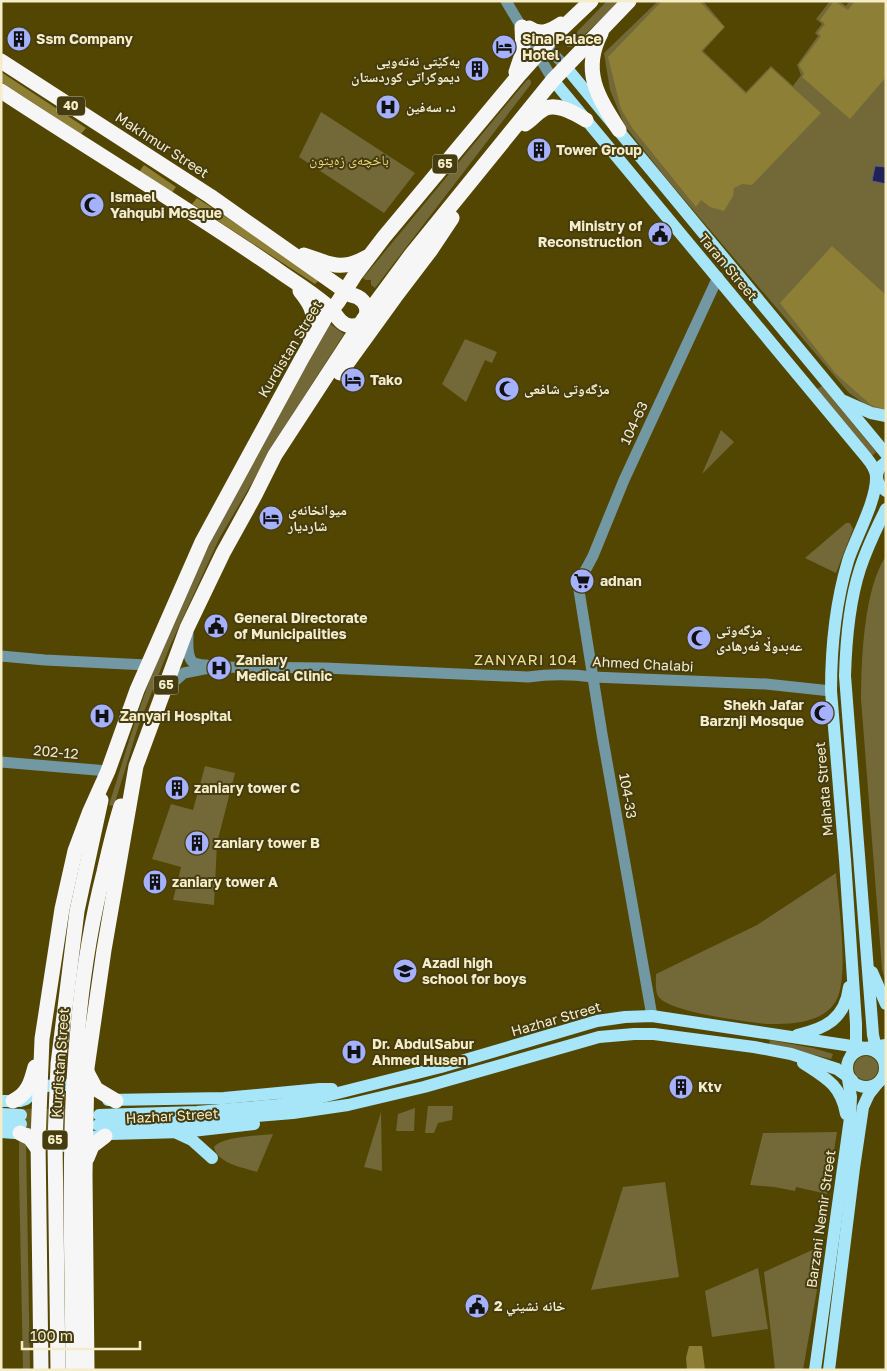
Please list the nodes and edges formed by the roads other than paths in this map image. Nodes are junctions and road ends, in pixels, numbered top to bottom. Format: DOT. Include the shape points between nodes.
graph roads {
  1 [pos="629,1"];
  2 [pos="508,5"];
  3 [pos="586,6"];
  4 [pos="611,19"];
  5 [pos="525,27"];
  6 [pos="541,50"];
  7 [pos="1,61"];
  8 [pos="565,66"];
  9 [pos="553,80"];
  10 [pos="1,91"];
  11 [pos="503,94"];
  12 [pos="586,120"];
  13 [pos="619,130"];
  14 [pos="504,141"];
  15 [pos="180,177"];
  16 [pos="467,186"];
  17 [pos="168,199"];
  18 [pos="692,218"];
  19 [pos="678,230"];
  20 [pos="289,250"];
  21 [pos="371,254"];
  22 [pos="718,277"];
  23 [pos="289,279"];
  24 [pos="341,303"];
  25 [pos="363,320"];
  26 [pos="301,360"];
  27 [pos="841,399"];
  28 [pos="886,416"];
  29 [pos="883,463"];
  30 [pos="886,492"];
  31 [pos="255,496"];
  32 [pos="886,509"];
  33 [pos="886,530"];
  34 [pos="872,538"];
  35 [pos="580,582"];
  36 [pos="188,628"];
  37 [pos="1,656"];
  38 [pos="147,665"];
  39 [pos="214,667"];
  40 [pos="593,677"];
  41 [pos="163,691"];
  42 [pos="831,691"];
  43 [pos="1,762"];
  44 [pos="136,766"];
  45 [pos="108,771"];
  46 [pos="866,958"];
  47 [pos="852,962"];
  48 [pos="886,1004"];
  49 [pos="652,1016"];
  50 [pos="772,1034"];
  51 [pos="42,1039"];
  52 [pos="538,1040"];
  53 [pos="869,1050"];
  54 [pos="542,1052"];
  55 [pos="791,1054"];
  56 [pos="87,1068"];
  57 [pos="849,1077"];
  58 [pos="883,1080"];
  59 [pos="39,1088"];
  60 [pos="348,1089"];
  61 [pos="87,1091"];
  62 [pos="7,1101"];
  63 [pos="116,1101"];
  64 [pos="348,1105"];
  65 [pos="1,1114"];
  66 [pos="1,1123"];
  67 [pos="20,1124"];
  68 [pos="101,1125"];
  69 [pos="215,1129"];
  70 [pos="1,1132"];
  71 [pos="175,1132"];
  72 [pos="847,1138"];
  73 [pos="86,1139"];
  74 [pos="38,1144"];
  75 [pos="85,1165"];
  76 [pos="41,1370"];
  77 [pos="58,1370"];
  78 [pos="74,1370"];
  79 [pos="87,1370"];
  80 [pos="815,1370"];
  81 [pos="829,1370"];
  1 -- 4 [label="highway, Kurdistan Street / 65"];
  2 -- 5 [label="street"];
  3 -- 5 [label="highway" via="547,32 540,33"];
  3 -- 6 [label="highway, Kurdistan Street / 65"];
  4 -- 8 [label="highway, Kurdistan Street / 65"];
  4 -- 13 [label="highway" via="594,46 592,72 598,94"];
  5 -- 6 [label="street"];
  5 -- 11 [label="highway" via="522,57"];
  6 -- 8 [label="street"];
  6 -- 9 [label="street"];
  6 -- 11 [label="highway, Kurdistan Street / 65"];
  7 -- 15 [label="highway, Makhmur Street / 40"];
  8 -- 9 [label="highway, Kurdistan Street / 65"];
  8 -- 13 [label="main road, Taran Street"];
  9 -- 12 [label="main road, Taran Street"];
  9 -- 14 [label="highway, Kurdistan Street / 65"];
  10 -- 17 [label="highway, Makhmur Street / 40"];
  11 -- 21 [label="highway, Kurdistan Street / 65"];
  12 -- 14 [label="highway" via="574,113 549,107"];
  12 -- 19 [label="main road, Taran Street"];
  13 -- 18 [label="main road, Taran Street"];
  14 -- 16 [label="highway, Kurdistan Street / 65"];
  15 -- 17 [label="highway" via="187,185 186,195 179,200"];
  15 -- 20 [label="highway, Makhmur Street / 40"];
  16 -- 25 [label="highway, Kurdistan Street / 65"];
  16 -- 31 [label="highway, Kurdistan Street / 65" via="451,220"];
  17 -- 23 [label="highway, Makhmur Street / 40"];
  18 -- 19 [label="main road"];
  18 -- 27 [label="main road, Taran Street"];
  19 -- 22 [label="main road, Taran Street"];
  20 -- 21 [label="highway" via="339,266 350,265"];
  20 -- 24 [label="highway, Makhmur Street / 40"];
  21 -- 24 [label="highway, Kurdistan Street / 65"];
  22 -- 29 [label="main road, Taran Street" via="873,466"];
  22 -- 35 [label="street, 104-63"];
  23 -- 24 [label="highway, Makhmur Street / 40" via="320,300"];
  23 -- 26 [label="highway" via="307,300 313,313"];
  24 -- 25 [label="highway, Makhmur Street / 40" via="340,321 349,326"];
  24 -- 25 [label="highway, Makhmur Street / 40" via="361,298 366,306"];
  24 -- 26 [label="highway, Kurdistan Street / 65" via="325,318"];
  25 -- 31 [label="highway, Kurdistan Street / 65" via="275,455"];
  26 -- 38 [label="highway, Kurdistan Street / 65" via="202,542"];
  27 -- 28 [label="main road" via="870,413"];
  27 -- 29 [label="main road, Taran Street"];
  29 -- 30 [label="main road" via="878,484"];
  29 -- 42 [label="main road, Mahata Street" via="841,589 832,638"];
  31 -- 36 [label="highway, Kurdistan Street / 65" via="223,553"];
  32 -- 34 [label="main road, Mahata Street"];
  33 -- 34 [label="main road"];
  34 -- 46 [label="main road, Mahata Street" via="853,596 845,676"];
  35 -- 40 [label="street, 104-33"];
  36 -- 39 [label="street" via="188,649 194,663"];
  36 -- 41 [label="highway, Kurdistan Street / 65"];
  37 -- 38 [label="street"];
  38 -- 45 [label="highway, Kurdistan Street / 65"];
  39 -- 40 [label="street, Ahmed Chalabi"];
  39 -- 41 [label="street" via="184,674"];
  40 -- 42 [label="street, Ahmed Chalabi" via="737,682"];
  40 -- 49 [label="street, 104-33"];
  41 -- 44 [label="highway, Kurdistan Street / 65"];
  42 -- 47 [label="main road, Mahata Street"];
  43 -- 45 [label="street, 202-12"];
  44 -- 56 [label="highway, Kurdistan Street / 65"];
  44 -- 78 [label="highway, Kurdistan Street / 65" via="118,817 93,913 74,1065 71,1141"];
  45 -- 51 [label="highway, Kurdistan Street / 65" via="75,851 62,909"];
  45 -- 77 [label="highway, Kurdistan Street / 65" via="77,911 58,1064 55,1142"];
  46 -- 48 [label="main road"];
  46 -- 53 [label="main road, Mahata Street" via="872,1035"];
  47 -- 50 [label="main road" via="845,1004 827,1025 816,1031 793,1035"];
  47 -- 53 [label="main road, Mahata Street" via="856,1024"];
  49 -- 50 [label="main road, Hazhar Street"];
  49 -- 52 [label="main road, Hazhar Street" via="596,1021"];
  50 -- 53 [label="main road, Hazhar Street"];
  51 -- 59 [label="highway, Kurdistan Street / 65"];
  51 -- 62 [label="highway" via="28,1089"];
  52 -- 54 [label="main road"];
  52 -- 60 [label="main road, Hazhar Street" via="441,1068"];
  53 -- 57 [label="main road, Barzani Nemir Street" via="847,1064"];
  53 -- 58 [label="main road" via="886,1068"];
  54 -- 55 [label="main road, Hazhar Street" via="599,1037 654,1034"];
  54 -- 64 [label="main road, Hazhar Street" via="424,1087"];
  55 -- 57 [label="main road, Hazhar Street" via="837,1069"];
  55 -- 72 [label="main road" via="827,1078 840,1092 846,1112"];
  56 -- 61 [label="highway, Kurdistan Street / 65"];
  56 -- 63 [label="highway" via="96,1089"];
  57 -- 58 [label="main road" via="859,1086 866,1087"];
  57 -- 72 [label="main road, Barzani Nemir Street" via="851,1097"];
  58 -- 81 [label="main road, Barzani Nemir Street" via="857,1147"];
  59 -- 61 [label="main road, Hazhar Street" via="67,1085"];
  59 -- 62 [label="main road" via="26,1099"];
  59 -- 74 [label="highway, Kurdistan Street / 65"];
  60 -- 63 [label="main road, Hazhar Street" via="224,1098"];
  60 -- 68 [label="main road, Hazhar Street" via="278,1105"];
  61 -- 63 [label="main road, Hazhar Street" via="98,1098"];
  61 -- 73 [label="highway, Kurdistan Street / 65"];
  64 -- 68 [label="main road, Hazhar Street" via="293,1114"];
  64 -- 69 [label="main road, Hazhar Street" via="305,1118"];
  65 -- 67 [label="main road"];
  66 -- 67 [label="main road"];
  67 -- 70 [label="main road"];
  67 -- 74 [label="highway"];
  68 -- 71 [label="main road, Hazhar Street"];
  68 -- 73 [label="main road, Hazhar Street"];
  68 -- 75 [label="highway"];
  69 -- 71 [label="main road, Hazhar Street"];
  69 -- 71 [label="main road" via="207,1140 212,1158 192,1140"];
  72 -- 80 [label="main road, Barzani Nemir Street"];
  73 -- 74 [label="main road, Hazhar Street" via="65,1146"];
  73 -- 75 [label="highway, Kurdistan Street / 65"];
  74 -- 76 [label="highway, Kurdistan Street / 65"];
  75 -- 79 [label="highway, Kurdistan Street / 65"];
}
